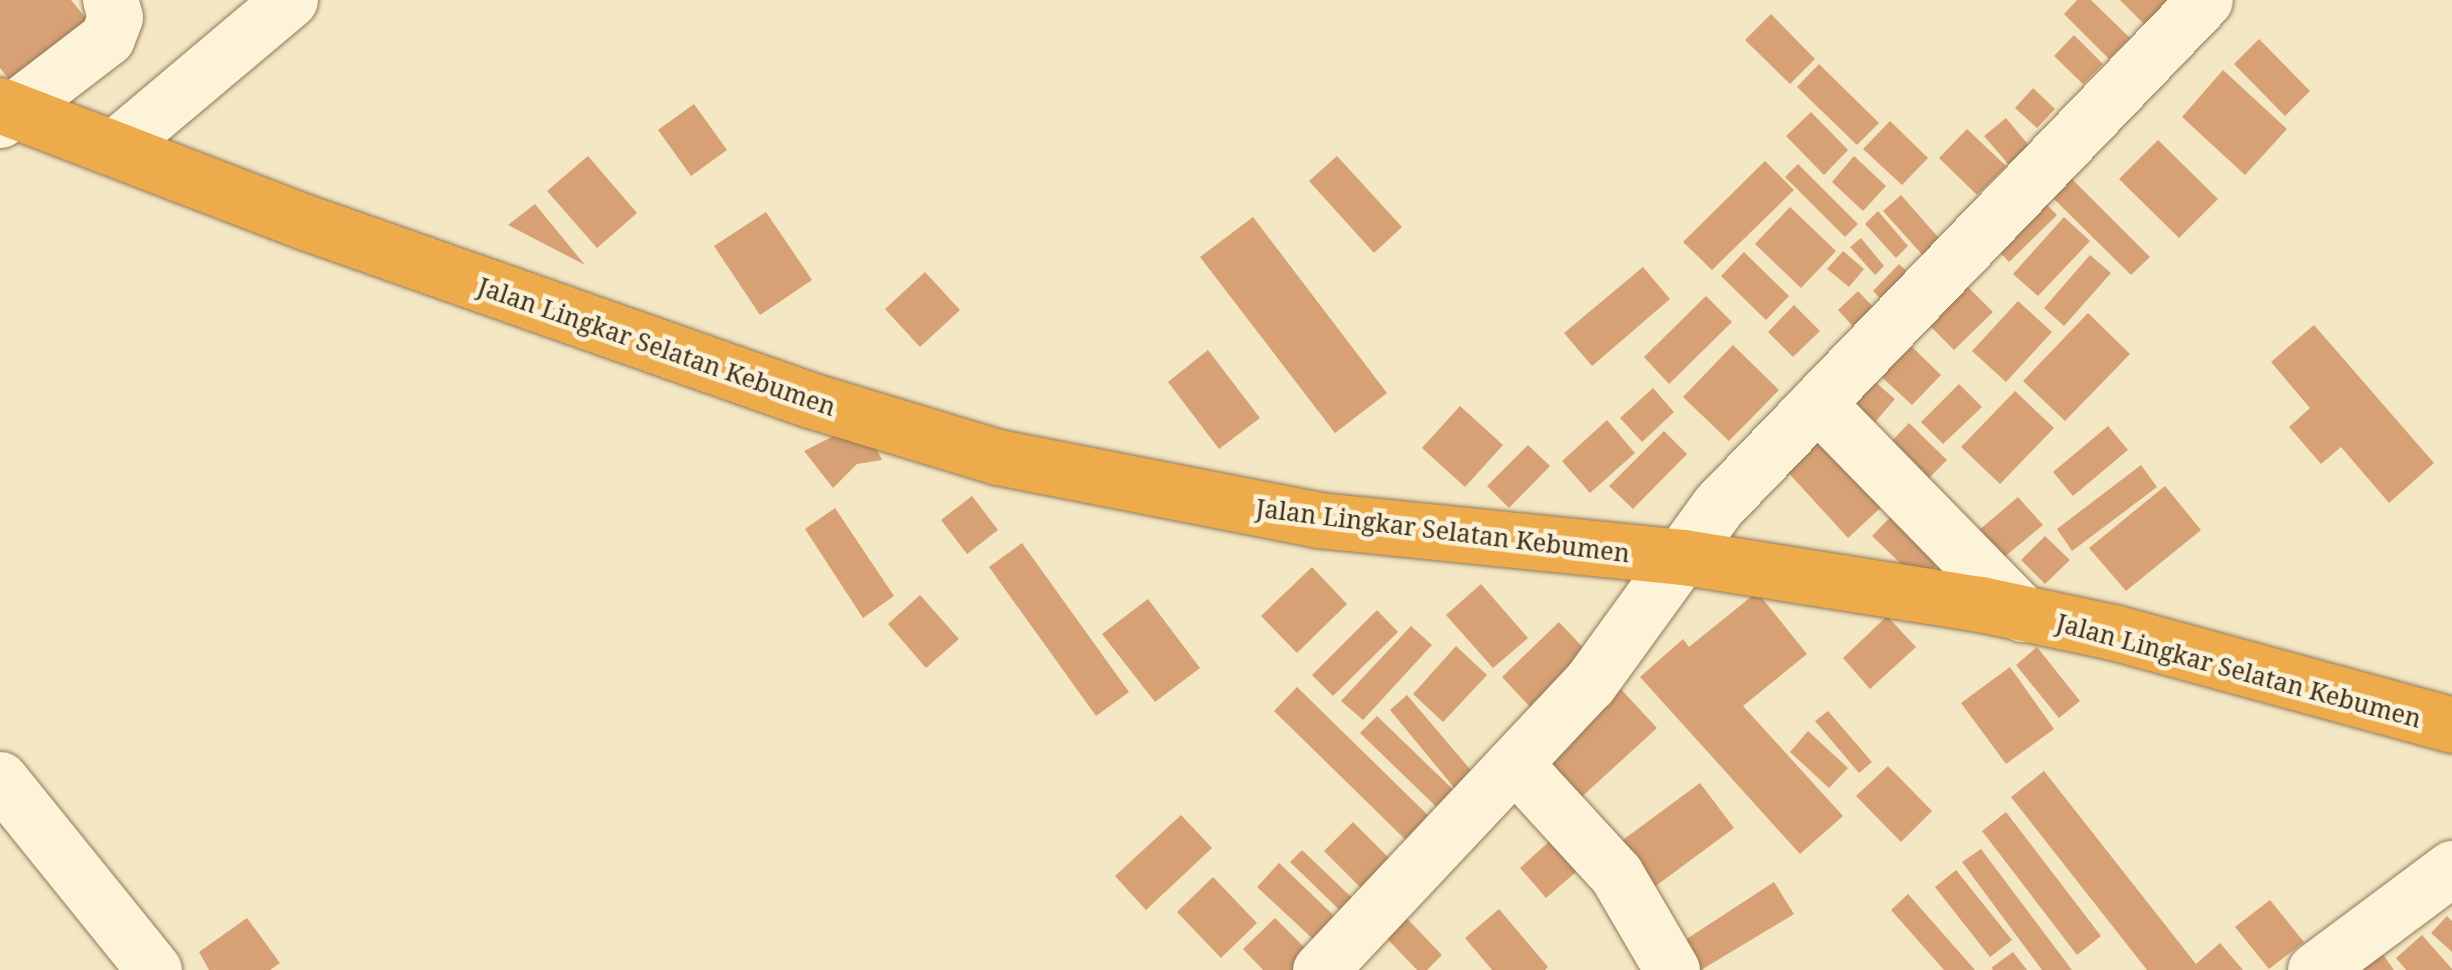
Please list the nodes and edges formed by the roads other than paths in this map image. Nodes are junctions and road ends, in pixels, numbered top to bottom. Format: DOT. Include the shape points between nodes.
graph roads {
  1 [pos="110,0"];
  2 [pos="290,0"];
  3 [pos="2205,0"];
  4 [pos="4,111"];
  5 [pos="114,148"];
  6 [pos="1817,403"];
  7 [pos="1683,557"];
  8 [pos="2023,614"];
  9 [pos="2452,726"];
  10 [pos="1516,765"];
  11 [pos="0,780"];
  12 [pos="2452,868"];
  13 [pos="154,970"];
  14 [pos="1320,970"];
  15 [pos="1672,970"];
  16 [pos="2315,970"];
  1 -- 4 [label="street" via="115,17 107,38"];
  2 -- 5 [label="street"];
  3 -- 6 [label="street"];
  4 -- 5 [label="highway, Jalan Lingkar Selatan Kebumen"];
  5 -- 7 [label="highway, Jalan Lingkar Selatan Kebumen" via="810,400 998,457 1318,520"];
  6 -- 7 [label="street" via="1718,506"];
  6 -- 8 [label="street"];
  7 -- 8 [label="highway, Jalan Lingkar Selatan Kebumen"];
  7 -- 10 [label="street" via="1589,684"];
  8 -- 9 [label="highway, Jalan Lingkar Selatan Kebumen" via="2113,632"];
  10 -- 14 [label="street"];
  10 -- 15 [label="street" via="1616,874"];
  11 -- 13 [label="street"];
  12 -- 16 [label="street"];
}
